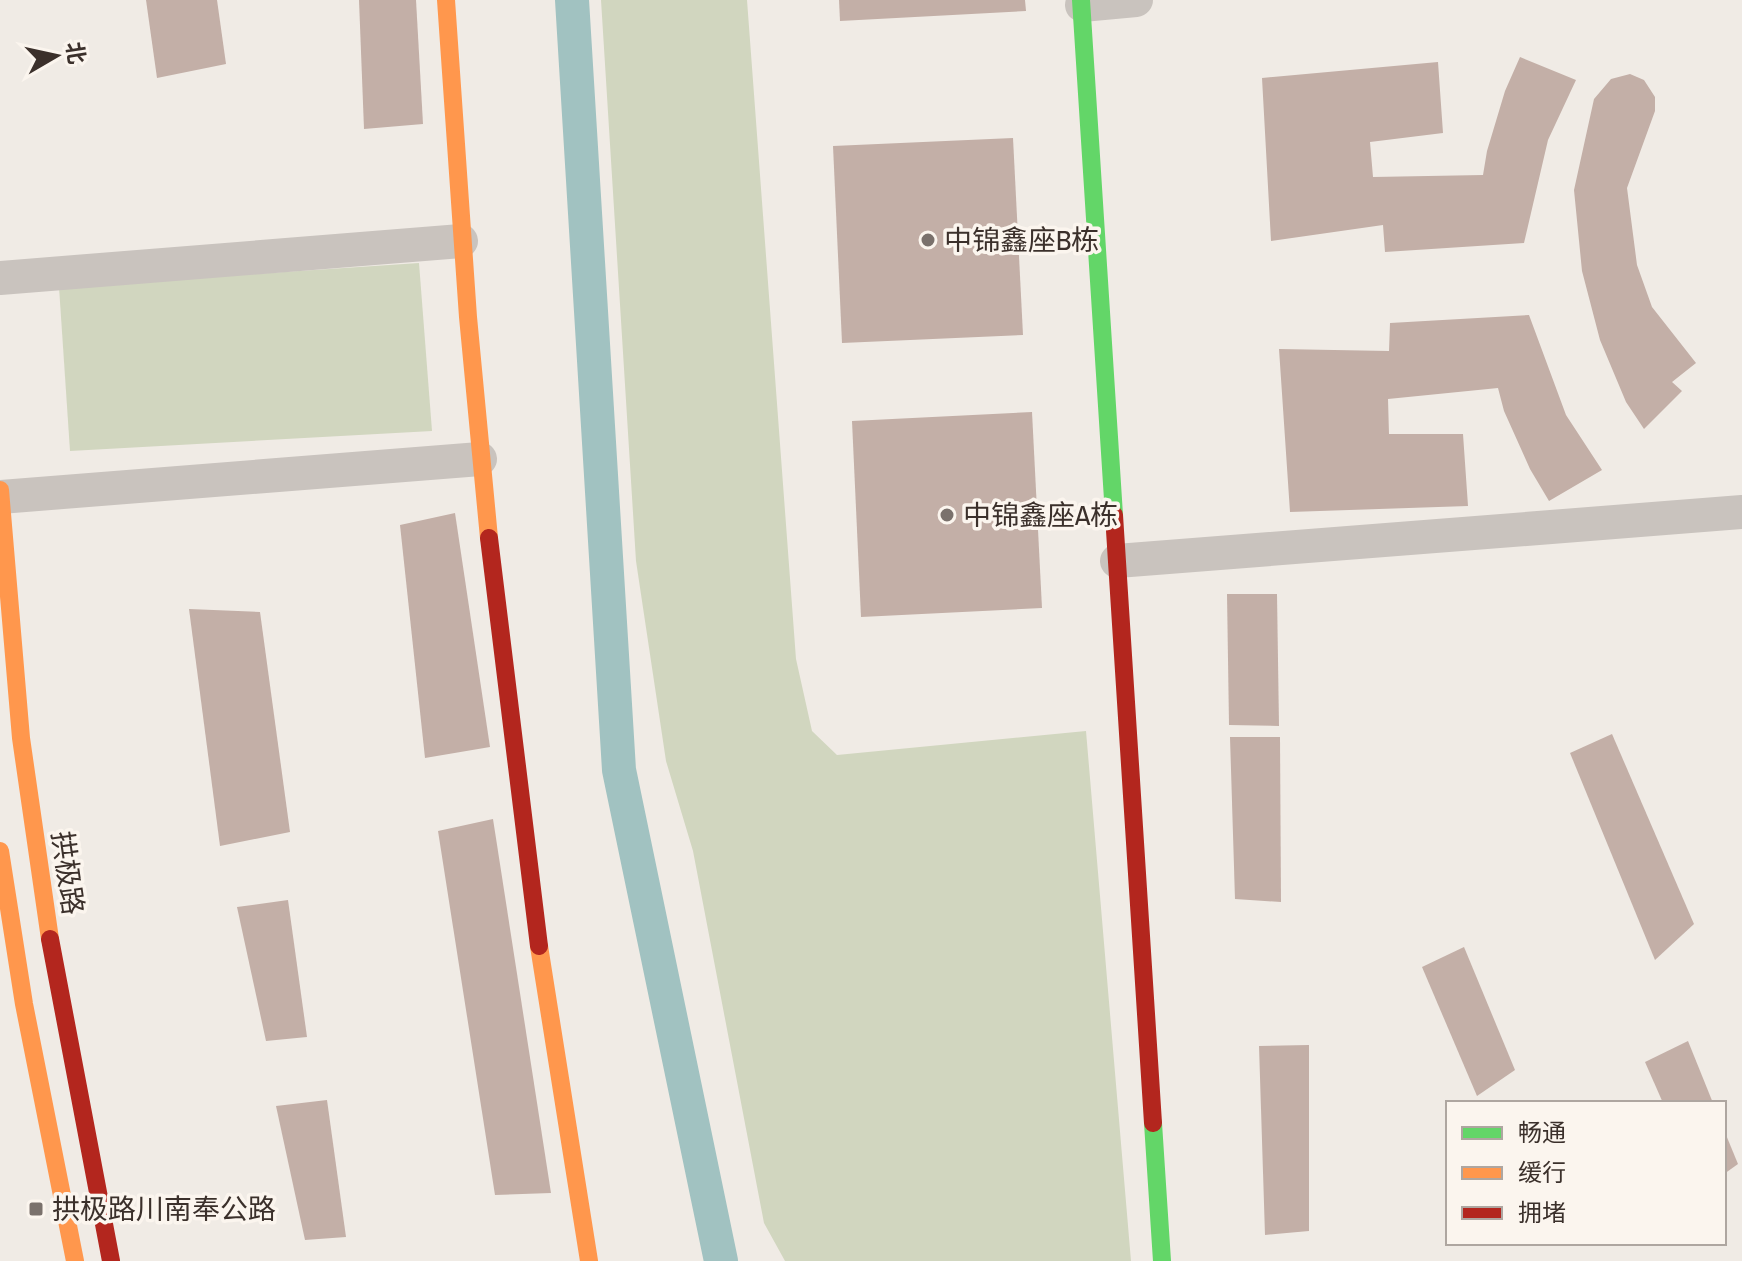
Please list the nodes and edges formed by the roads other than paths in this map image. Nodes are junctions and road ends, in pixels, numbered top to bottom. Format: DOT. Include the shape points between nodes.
graph roads {
  1 [pos="446,0"];
  2 [pos="1136,0"];
  3 [pos="1081,2"];
  4 [pos="461,241"];
  5 [pos="0,278"];
  6 [pos="480,459"];
  7 [pos="0,490"];
  8 [pos="0,497"];
  9 [pos="1742,512"];
  10 [pos="1117,561"];
  11 [pos="0,851"];
  12 [pos="75,1261"];
  13 [pos="111,1261"];
  14 [pos="589,1261"];
  15 [pos="1162,1261"];
  1 -- 4 [label="street"];
  2 -- 3 [label="street"];
  3 -- 10 [label="street"];
  4 -- 5 [label="street"];
  4 -- 6 [label="street"];
  6 -- 8 [label="street"];
  6 -- 14 [label="street" via="519,796"];
  7 -- 8 [label="street, 拱极路"];
  8 -- 13 [label="street, 拱极路" via="41,884"];
  9 -- 10 [label="street"];
  10 -- 15 [label="street"];
  11 -- 12 [label="street"];
}
